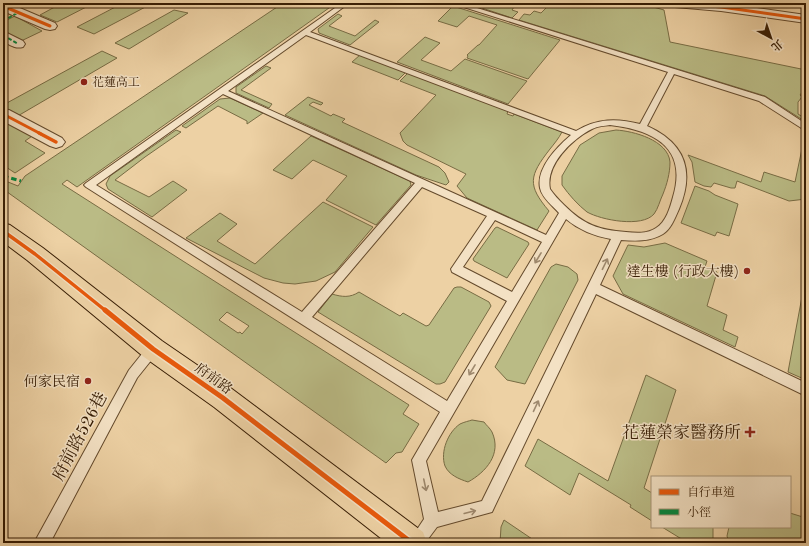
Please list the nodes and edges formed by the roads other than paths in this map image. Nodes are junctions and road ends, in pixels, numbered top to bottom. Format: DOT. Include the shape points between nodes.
graph roads {
  1 [pos="346,3"];
  2 [pos="454,3"];
  3 [pos="675,3"];
  4 [pos="3,6"];
  5 [pos="20,12"];
  6 [pos="806,19"];
  7 [pos="3,20"];
  8 [pos="50,26"];
  9 [pos="305,32"];
  10 [pos="3,35"];
  11 [pos="18,44"];
  12 [pos="672,71"];
  13 [pos="222,91"];
  14 [pos="3,114"];
  15 [pos="642,128"];
  16 [pos="806,128"];
  17 [pos="577,134"];
  18 [pos="56,142"];
  19 [pos="421,182"];
  20 [pos="564,212"];
  21 [pos="493,215"];
  22 [pos="3,231"];
  23 [pos="618,236"];
  24 [pos="548,240"];
  25 [pos="593,287"];
  26 [pos="514,298"];
  27 [pos="303,319"];
  28 [pos="153,349"];
  29 [pos="806,390"];
  30 [pos="448,409"];
  31 [pos="432,521"];
  32 [pos="42,543"];
  33 [pos="412,543"];
  34 [pos="416,543"];
  1 -- 9 [label="lane"];
  2 -- 12 [label="lane"];
  3 -- 6 [label="street"];
  4 -- 5 [label="street"];
  5 -- 7 [label="street"];
  5 -- 8 [label="street"];
  9 -- 13 [label="lane"];
  9 -- 17 [label="lane"];
  10 -- 11 [label="street"];
  12 -- 15 [label="lane"];
  12 -- 16 [label="lane" via="762,99"];
  13 -- 19 [label="lane"];
  13 -- 27 [label="lane" via="89,185"];
  14 -- 18 [label="street"];
  15 -- 17 [label="lane" via="610,122 588,127"];
  15 -- 23 [label="lane" via="660,136 677,152 682,161 682,191 668,225 656,234 639,237"];
  17 -- 20 [label="lane" via="565,145 545,174 545,188"];
  19 -- 21 [label="lane"];
  19 -- 27 [label="lane"];
  20 -- 23 [label="lane" via="587,230"];
  20 -- 24 [label="lane"];
  21 -- 24 [label="lane"];
  21 -- 26 [label="lane" via="456,269"];
  22 -- 28 [label="main road, 府前路"];
  25 -- 23 [label="lane, one-way"];
  24 -- 26 [label="lane, one-way"];
  25 -- 29 [label="lane"];
  31 -- 25 [label="lane, one-way" via="487,507"];
  26 -- 30 [label="lane, one-way"];
  27 -- 30 [label="lane"];
  28 -- 32 [label="lane, 府前路526巷" via="133,374"];
  28 -- 33 [label="main road, 府前路" via="223,398"];
  30 -- 31 [label="lane, one-way" via="419,460"];
  31 -- 34 [label="lane"];
}
